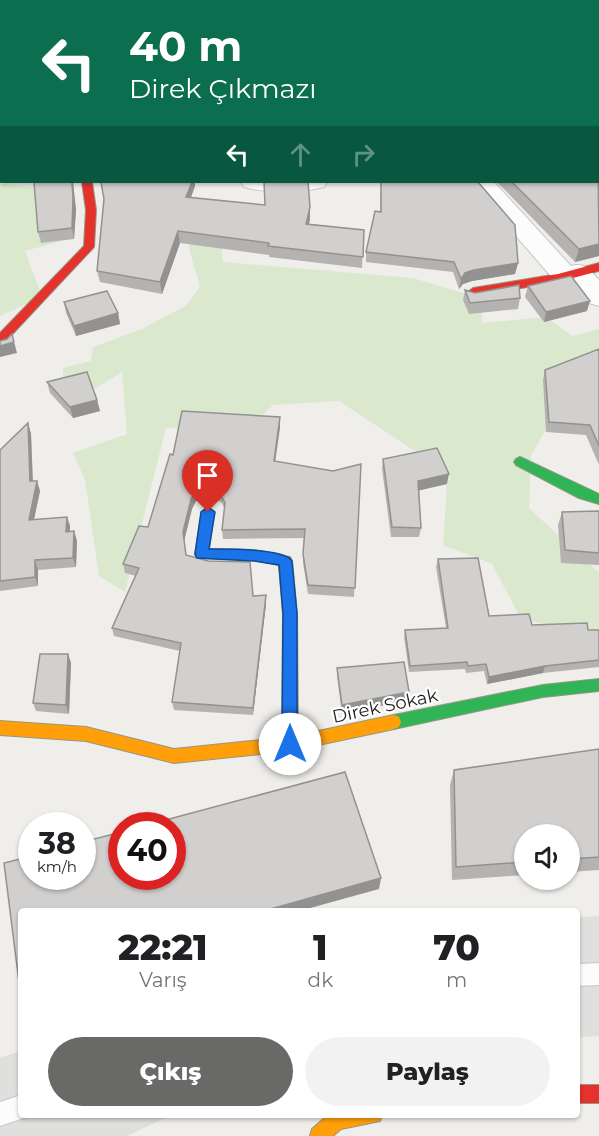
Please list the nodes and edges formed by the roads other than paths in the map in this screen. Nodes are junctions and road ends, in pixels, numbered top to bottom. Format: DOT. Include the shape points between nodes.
graph roads {
  1 [pos="87,183"];
  2 [pos="257,183"];
  3 [pos="304,183"];
  4 [pos="482,183"];
  5 [pos="581,272"];
  6 [pos="473,292"];
  7 [pos="599,297"];
  8 [pos="0,340"];
  9 [pos="520,462"];
  10 [pos="599,499"];
  11 [pos="208,512"];
  12 [pos="599,685"];
  13 [pos="0,728"];
  14 [pos="290,744"];
  15 [pos="599,974"];
  16 [pos="580,975"];
  17 [pos="580,1094"];
  18 [pos="599,1094"];
  19 [pos="18,1108"];
  20 [pos="0,1114"];
  21 [pos="349,1118"];
  22 [pos="319,1136"];
  1 -- 8 [label="street" via="91,210 89,247"];
  2 -- 3 [label="street"];
  4 -- 5 [label="street"];
  5 -- 6 [label="street"];
  5 -- 7 [label="street"];
  9 -- 10 [label="street"];
  11 -- 14 [label="street" via="202,554 254,555 285,561 290,614"];
  12 -- 14 [label="street, Direk Sokak" via="543,691"];
  13 -- 14 [label="street, Direk Sokak" via="86,734 174,756"];
  15 -- 16 [label="lane"];
  17 -- 18 [label="street"];
  19 -- 20 [label="lane"];
  21 -- 22 [label="street" via="337,1120"];
}
